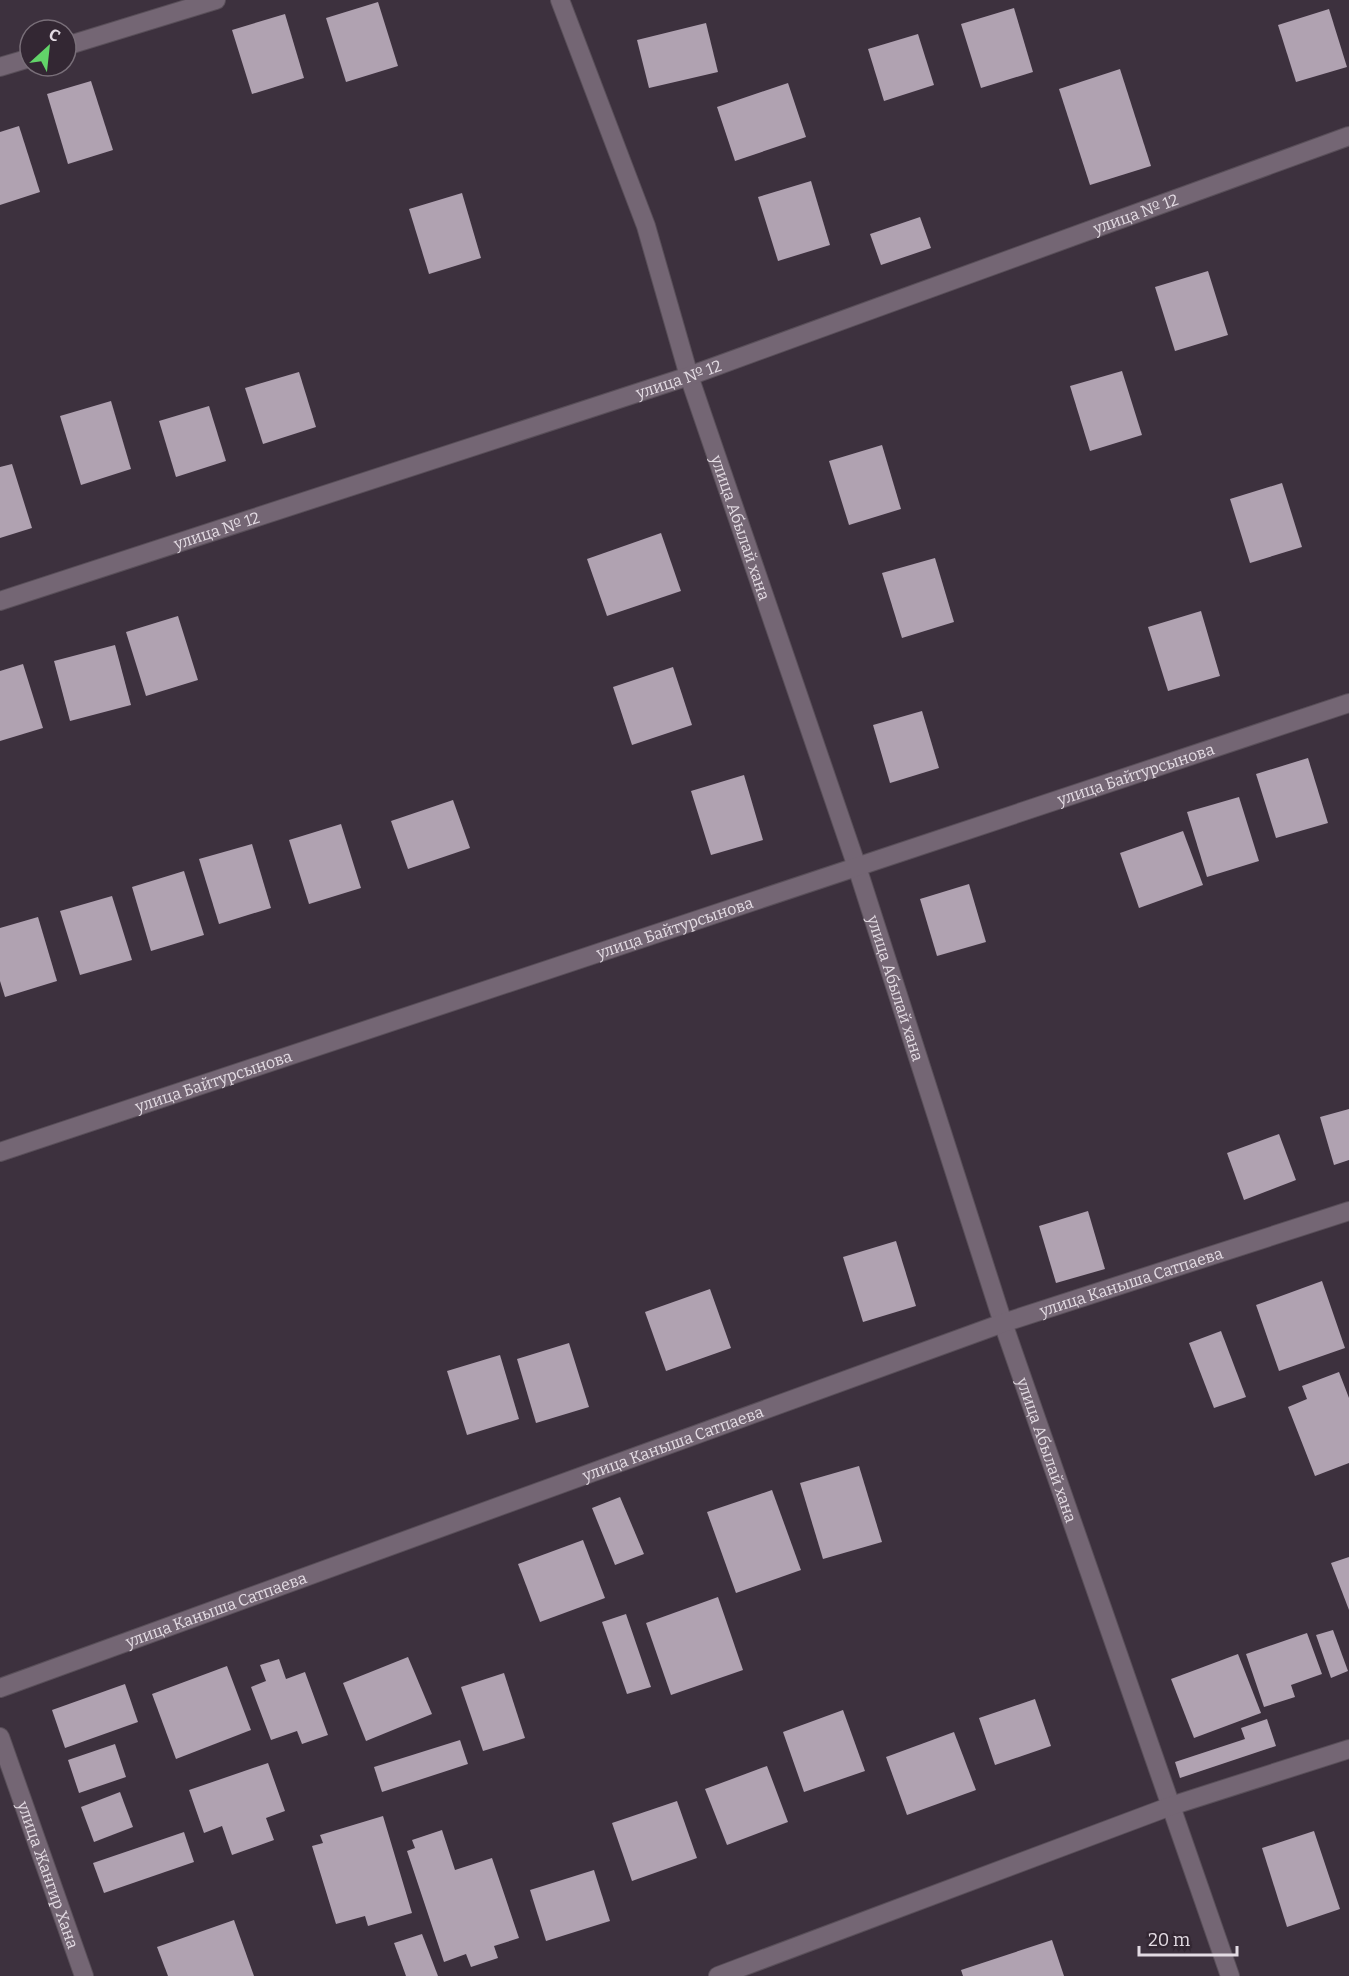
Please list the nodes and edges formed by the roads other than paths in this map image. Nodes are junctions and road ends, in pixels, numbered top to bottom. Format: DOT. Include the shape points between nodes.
graph roads {
  1 [pos="216,0"];
  2 [pos="560,0"];
  3 [pos="78,42"];
  4 [pos="18,62"];
  5 [pos="0,67"];
  6 [pos="1349,136"];
  7 [pos="689,376"];
  8 [pos="0,602"];
  9 [pos="1349,703"];
  10 [pos="857,867"];
  11 [pos="0,1152"];
  12 [pos="1349,1211"];
  13 [pos="1003,1323"];
  14 [pos="0,1688"];
  15 [pos="0,1737"];
  16 [pos="1349,1749"];
  17 [pos="1171,1806"];
  18 [pos="84,1976"];
  19 [pos="718,1976"];
  20 [pos="1230,1976"];
  1 -- 3 [label="street"];
  2 -- 7 [label="street, улица Абылай хана" via="646,226"];
  4 -- 5 [label="street"];
  6 -- 7 [label="street, улица № 12"];
  7 -- 8 [label="street, улица № 12"];
  7 -- 10 [label="street, улица Абылай хана"];
  9 -- 10 [label="street, улица Байтурсынова"];
  10 -- 11 [label="street, улица Байтурсынова"];
  10 -- 13 [label="street, улица Абылай хана"];
  12 -- 13 [label="street, улица Каныша Сатпаева"];
  13 -- 14 [label="street, улица Каныша Сатпаева"];
  13 -- 17 [label="street, улица Абылай хана"];
  15 -- 18 [label="street, улица Жангир Хана"];
  16 -- 17 [label="street"];
  17 -- 19 [label="street"];
  17 -- 20 [label="street, улица Абылай хана"];
}
